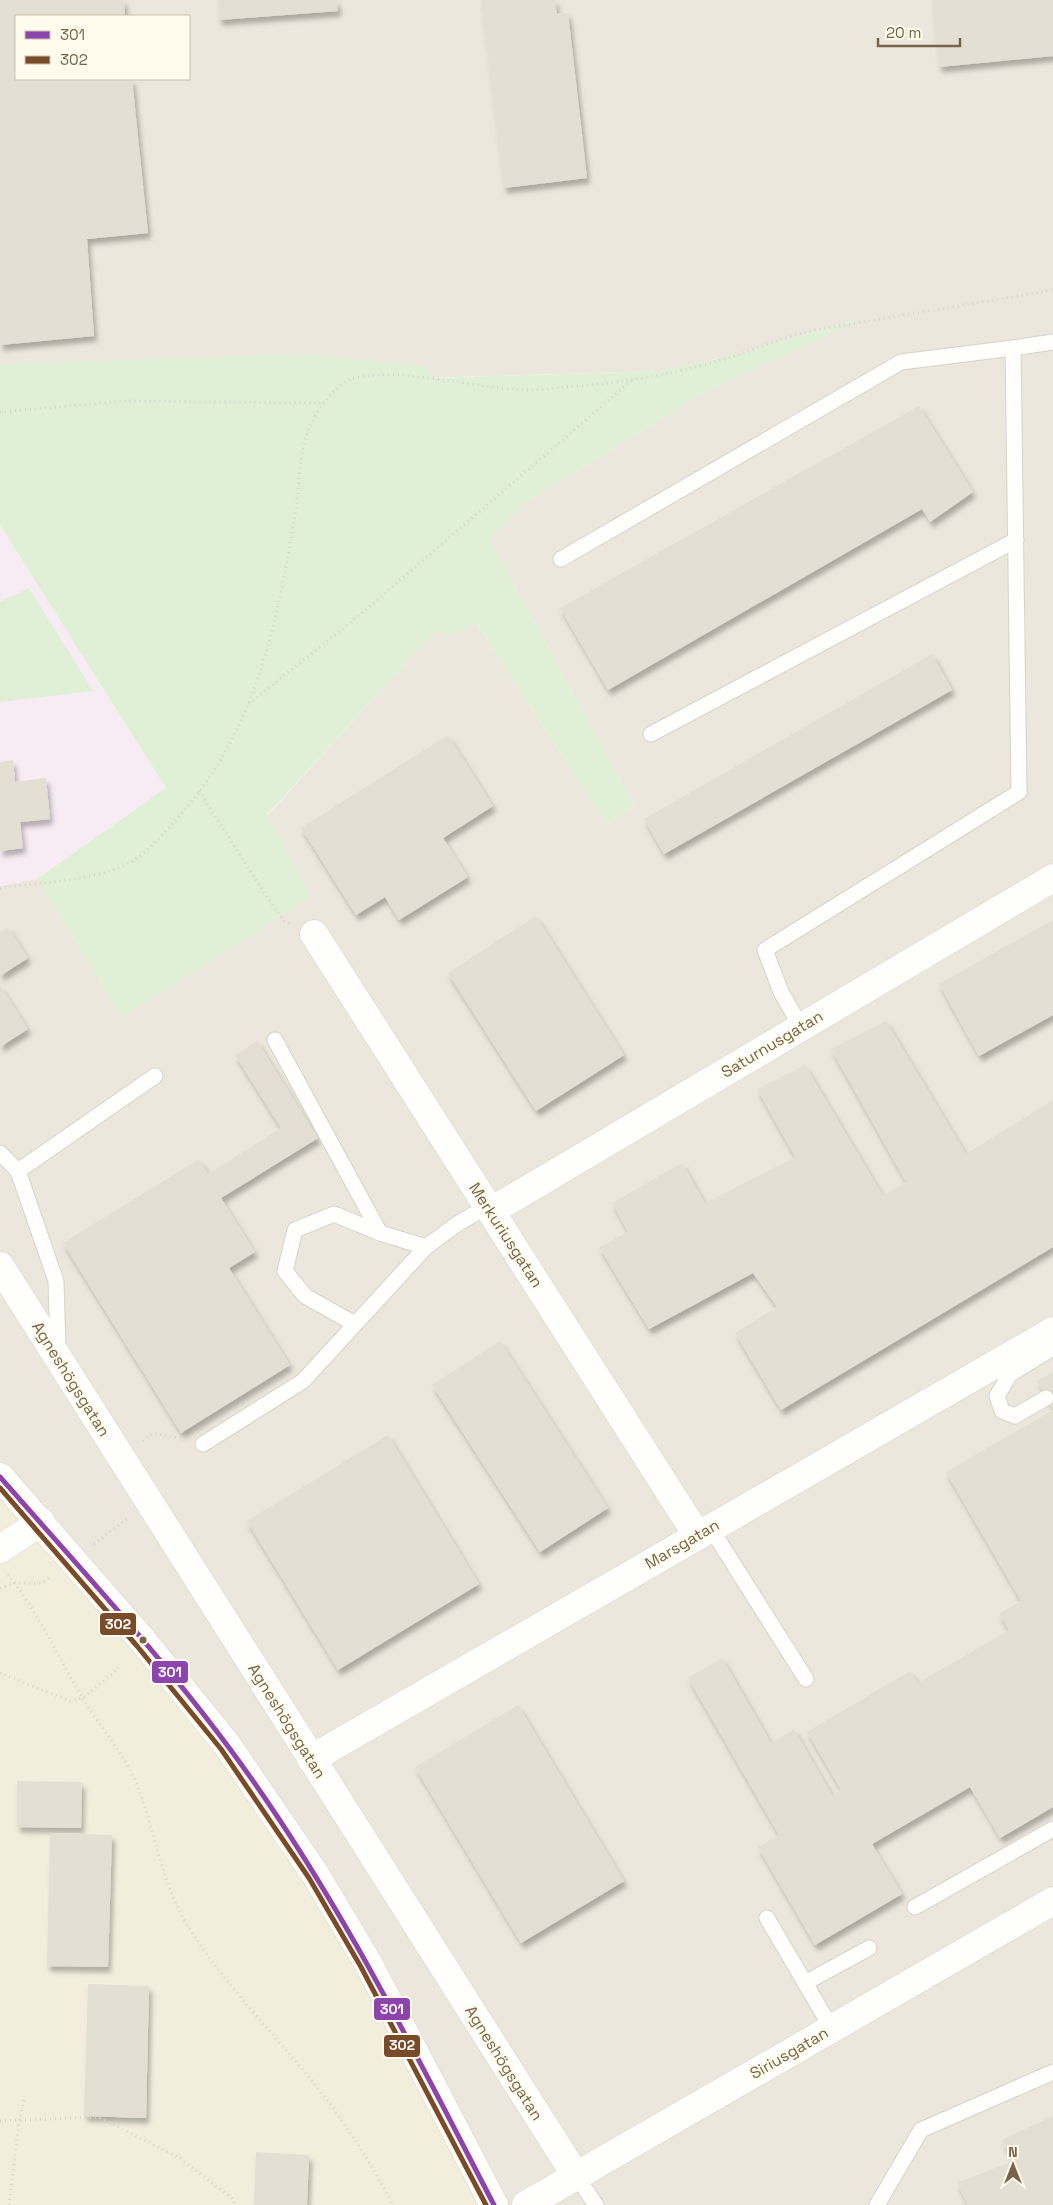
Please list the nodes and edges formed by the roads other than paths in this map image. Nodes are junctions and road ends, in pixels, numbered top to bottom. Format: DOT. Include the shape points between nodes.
graph roads {
  1 [pos="1053,342"];
  2 [pos="1013,348"];
  3 [pos="1016,540"];
  4 [pos="561,559"];
  5 [pos="650,734"];
  6 [pos="1053,878"];
  7 [pos="314,934"];
  8 [pos="801,1027"];
  9 [pos="275,1040"];
  10 [pos="155,1076"];
  11 [pos="0,1153"];
  12 [pos="18,1171"];
  13 [pos="489,1209"];
  14 [pos="380,1233"];
  15 [pos="426,1247"];
  16 [pos="0,1266"];
  17 [pos="355,1324"];
  18 [pos="1053,1331"];
  19 [pos="1053,1348"];
  20 [pos="59,1359"];
  21 [pos="1046,1398"];
  22 [pos="203,1444"];
  23 [pos="0,1477"];
  24 [pos="41,1522"];
  25 [pos="704,1531"];
  26 [pos="2,1559"];
  27 [pos="806,1679"];
  28 [pos="311,1759"];
  29 [pos="1053,1830"];
  30 [pos="1053,1901"];
  31 [pos="915,1907"];
  32 [pos="767,1918"];
  33 [pos="869,1948"];
  34 [pos="805,1983"];
  35 [pos="832,2029"];
  36 [pos="1053,2072"];
  37 [pos="576,2176"];
  38 [pos="494,2205"];
  39 [pos="526,2205"];
  40 [pos="596,2205"];
  41 [pos="877,2205"];
  1 -- 2 [label="lane"];
  2 -- 3 [label="lane"];
  2 -- 4 [label="lane" via="901,362"];
  3 -- 5 [label="lane"];
  3 -- 8 [label="lane" via="1019,792 765,950 781,992"];
  6 -- 8 [label="street, Saturnusgatan"];
  7 -- 13 [label="street, Merkuriusgatan"];
  8 -- 13 [label="street, Saturnusgatan"];
  9 -- 14 [label="lane"];
  10 -- 12 [label="lane"];
  11 -- 12 [label="lane"];
  12 -- 20 [label="lane" via="56,1281"];
  13 -- 15 [label="lane" via="457,1224"];
  13 -- 25 [label="street, Merkuriusgatan"];
  14 -- 15 [label="lane"];
  14 -- 17 [label="lane" via="334,1214 295,1230 285,1270 305,1296"];
  15 -- 17 [label="lane"];
  16 -- 20 [label="street, Agneshögsgatan"];
  17 -- 22 [label="lane" via="303,1381"];
  18 -- 25 [label="street, Marsgatan"];
  19 -- 21 [label="lane" via="1010,1374 997,1396 1002,1411 1015,1416"];
  20 -- 28 [label="street, Agneshögsgatan"];
  23 -- 24 [label="street"];
  24 -- 26 [label="street"];
  24 -- 38 [label="street" via="190,1696 227,1744 315,1874 368,1964"];
  25 -- 27 [label="lane"];
  25 -- 28 [label="street, Marsgatan"];
  28 -- 37 [label="street, Agneshögsgatan"];
  29 -- 31 [label="lane"];
  30 -- 35 [label="street, Siriusgatan"];
  32 -- 34 [label="lane"];
  33 -- 34 [label="lane"];
  34 -- 35 [label="lane"];
  35 -- 37 [label="street, Siriusgatan"];
  36 -- 41 [label="lane" via="921,2130"];
  37 -- 39 [label="street, Siriusgatan"];
  37 -- 40 [label="lane"];
}
